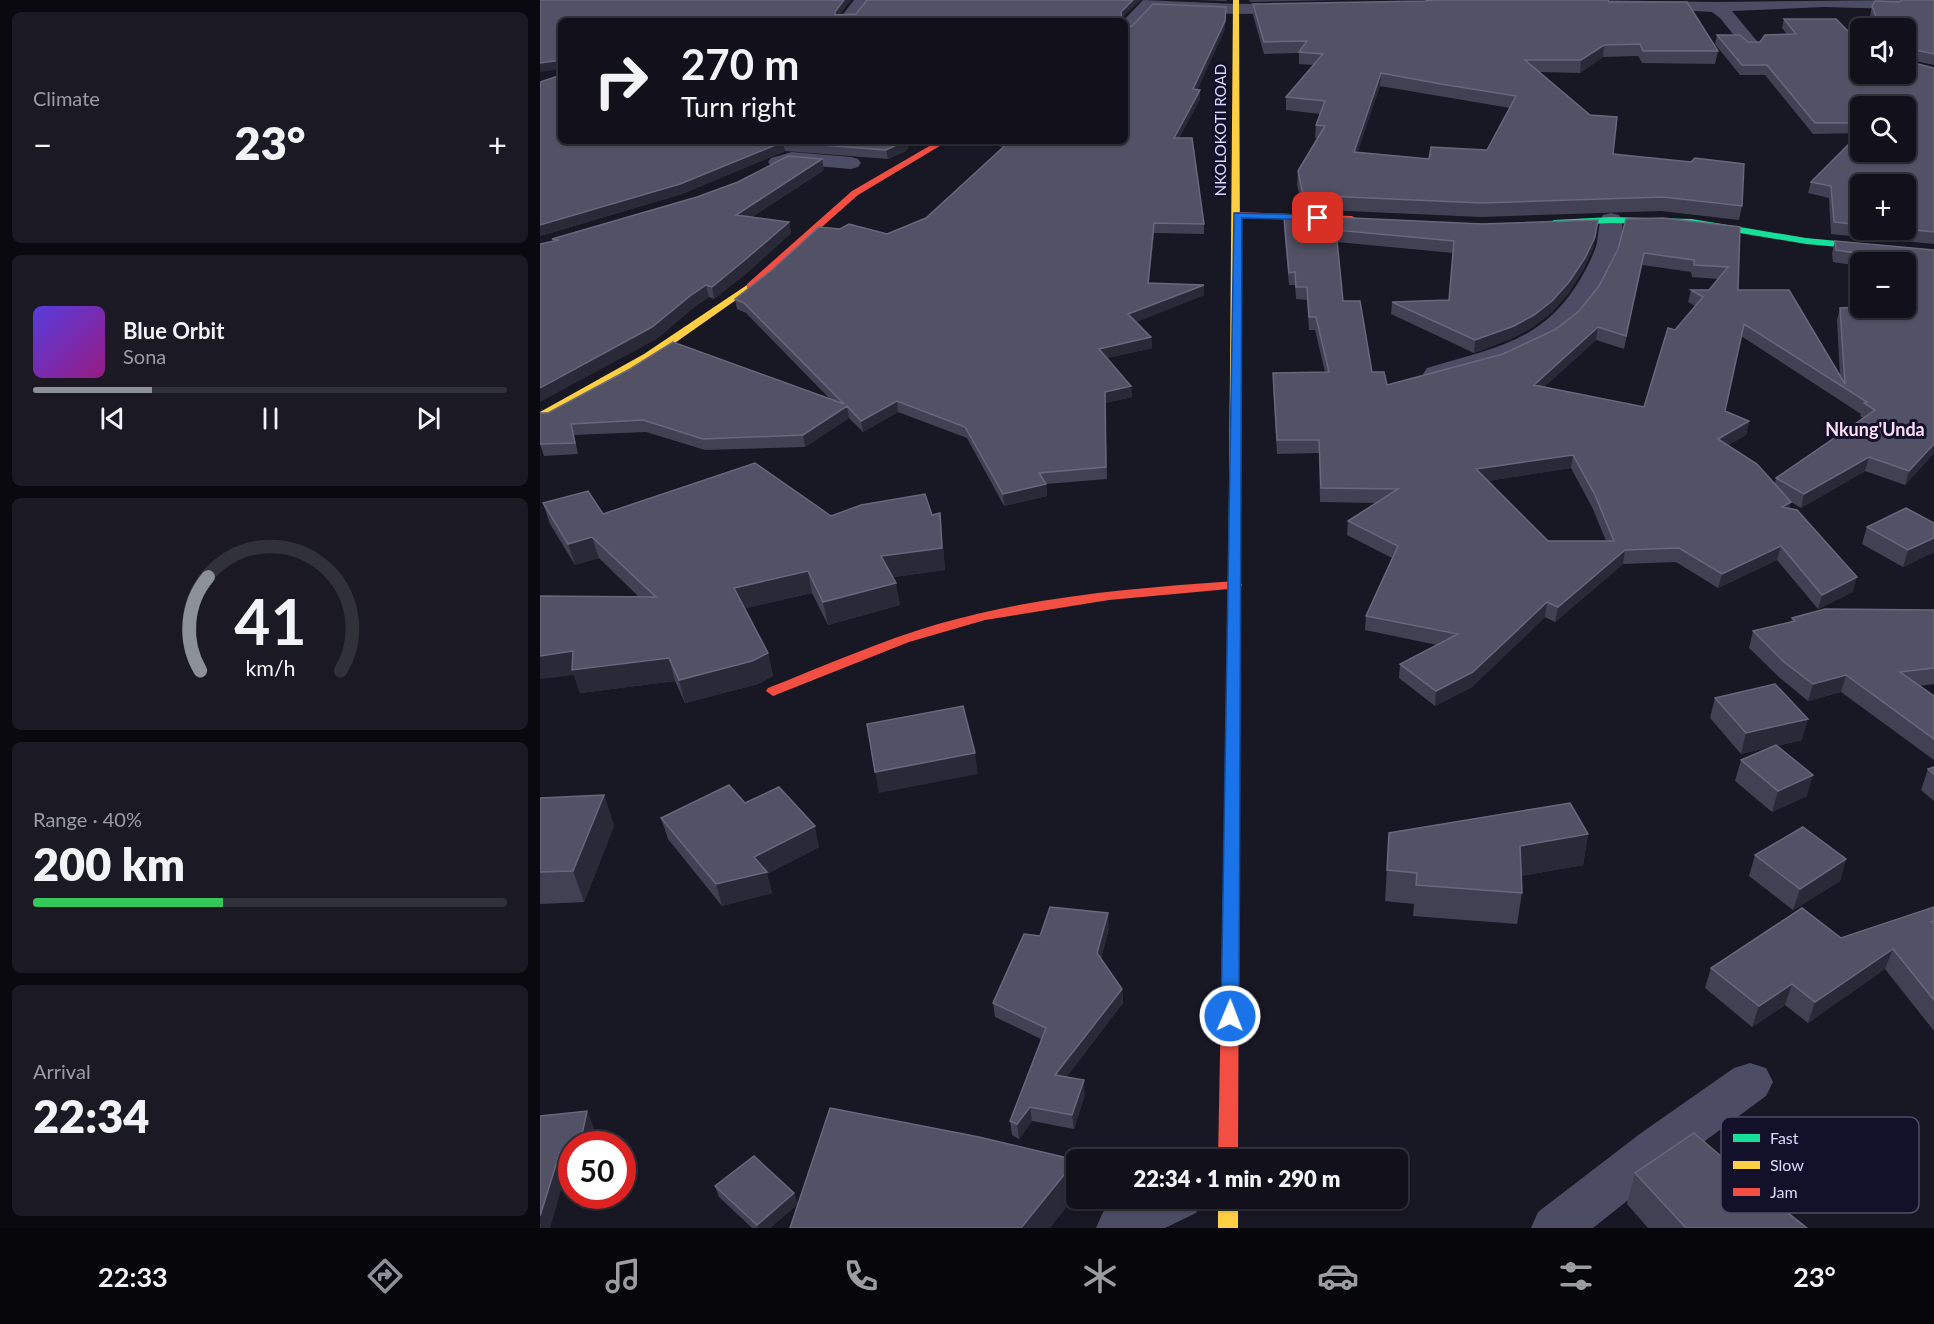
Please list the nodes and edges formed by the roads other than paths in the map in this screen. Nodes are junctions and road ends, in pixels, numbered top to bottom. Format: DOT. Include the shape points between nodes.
graph roads {
  1 [pos="863,0"];
  2 [pos="1594,0"];
  3 [pos="1150,2"];
  4 [pos="1824,2"];
  5 [pos="1898,4"];
  6 [pos="1236,5"];
  7 [pos="1318,8"];
  8 [pos="1721,11"];
  9 [pos="848,18"];
  10 [pos="1745,18"];
  11 [pos="1861,18"];
  12 [pos="1128,26"];
  13 [pos="1752,46"];
  14 [pos="847,144"];
  15 [pos="939,144"];
  16 [pos="850,162"];
  17 [pos="761,171"];
  18 [pos="881,177"];
  19 [pos="1237,215"];
  20 [pos="1371,220"];
  21 [pos="1611,220"];
  22 [pos="1543,224"];
  23 [pos="1934,253"];
  24 [pos="1427,377"];
  25 [pos="540,416"];
  26 [pos="1235,585"];
  27 [pos="772,691"];
  28 [pos="1750,1082"];
  29 [pos="1228,1149"];
  30 [pos="1153,1209"];
  31 [pos="1228,1209"];
  32 [pos="1121,1228"];
  33 [pos="1228,1228"];
  34 [pos="1556,1228"];
  1 -- 9 [label="street"];
  2 -- 8 [label="street"];
  3 -- 6 [label="street"];
  3 -- 12 [label="street"];
  4 -- 5 [label="street"];
  4 -- 8 [label="street"];
  4 -- 11 [label="street" via="1856,9"];
  6 -- 7 [label="street"];
  6 -- 19 [label="main road, NKOLOKOTI ROAD"];
  8 -- 10 [label="street"];
  8 -- 13 [label="street"];
  14 -- 16 [label="street"];
  15 -- 18 [label="main road"];
  16 -- 17 [label="street" via="792,158"];
  16 -- 18 [label="street"];
  18 -- 25 [label="main road" via="843,201 720,309 662,349"];
  19 -- 20 [label="main road"];
  19 -- 26 [label="main road, NKOLOKOTI ROAD"];
  21 -- 22 [label="main road"];
  21 -- 23 [label="main road" via="1692,222 1806,241"];
  21 -- 24 [label="street" via="1610,243 1599,267 1585,293 1559,325 1522,346"];
  26 -- 27 [label="main road" via="1130,591 1009,611 905,639"];
  26 -- 29 [label="main road, NKOLOKOTI ROAD"];
  28 -- 34 [label="street"];
  30 -- 32 [label="street"];
  31 -- 33 [label="main road"];
}
